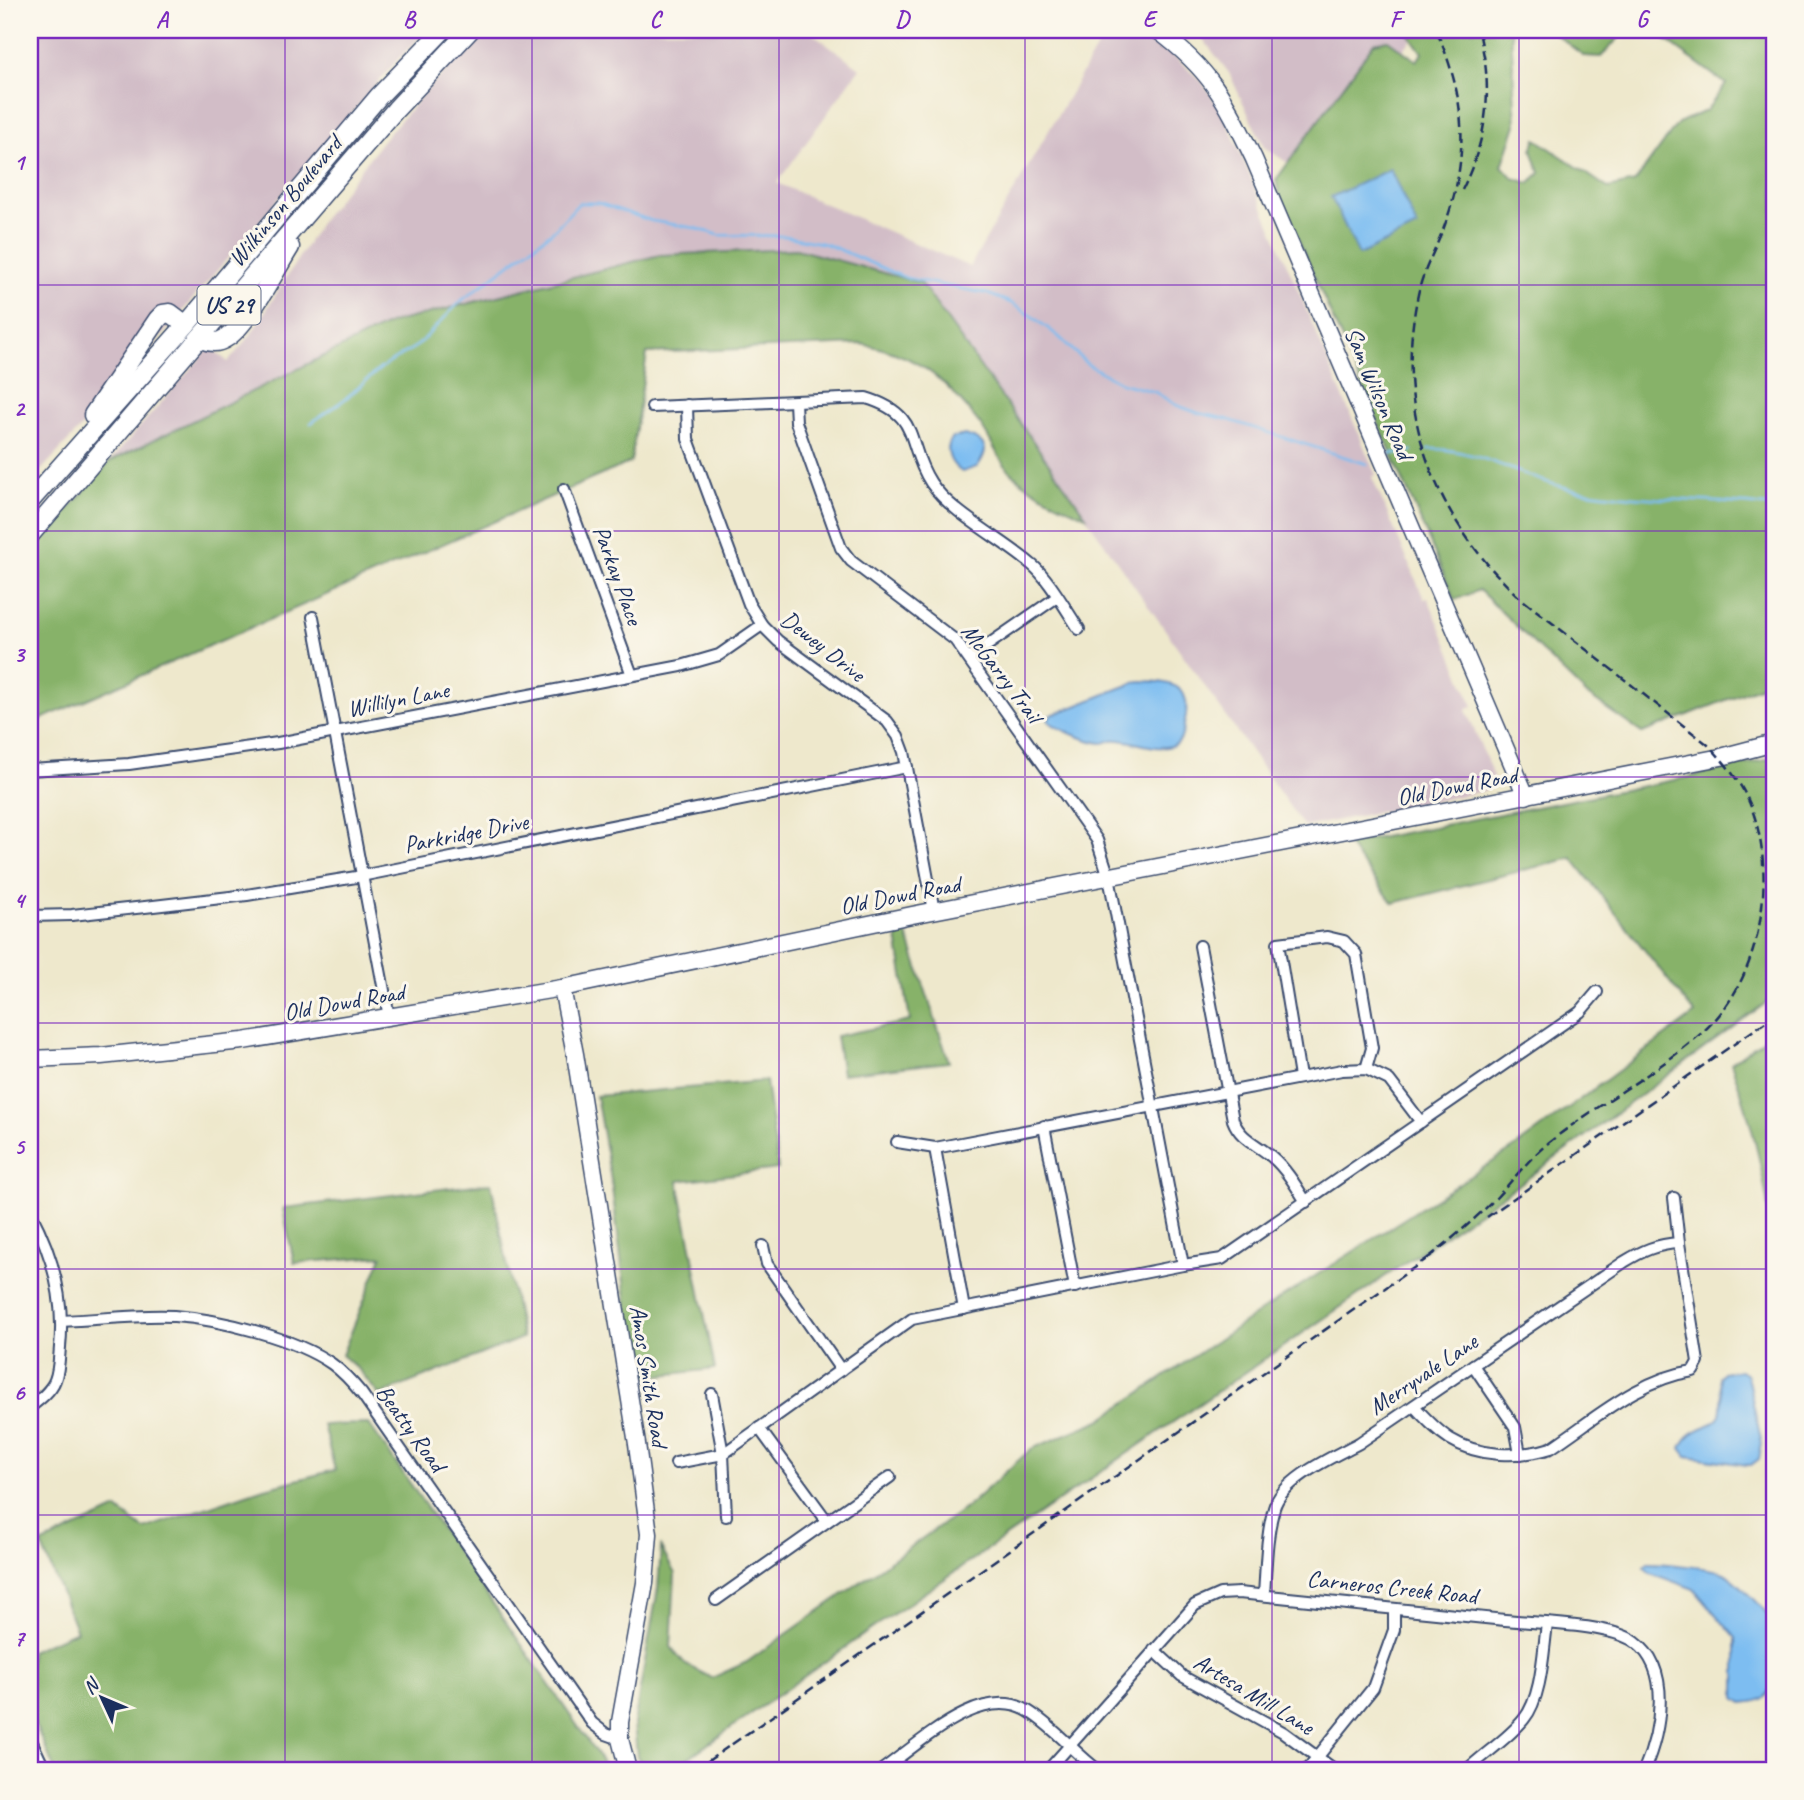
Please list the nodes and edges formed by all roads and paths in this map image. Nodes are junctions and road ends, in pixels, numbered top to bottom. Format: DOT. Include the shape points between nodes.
graph roads {
  1 [pos="443,30"];
  2 [pos="470,30"];
  3 [pos="1157,30"];
  4 [pos="186,325"];
  5 [pos="201,338"];
  6 [pos="795,402"];
  7 [pos="687,405"];
  8 [pos="652,407"];
  9 [pos="49,478"];
  10 [pos="564,489"];
  11 [pos="32,494"];
  12 [pos="30,535"];
  13 [pos="1057,597"];
  14 [pos="313,617"];
  15 [pos="762,625"];
  16 [pos="1079,629"];
  17 [pos="969,658"];
  18 [pos="632,675"];
  19 [pos="335,733"];
  20 [pos="1774,743"];
  21 [pos="906,767"];
  22 [pos="30,770"];
  23 [pos="1526,796"];
  24 [pos="363,876"];
  25 [pos="1108,877"];
  26 [pos="934,911"];
  27 [pos="30,916"];
  28 [pos="1200,946"];
  29 [pos="562,988"];
  30 [pos="1597,992"];
  31 [pos="389,1017"];
  32 [pos="30,1059"];
  33 [pos="1366,1069"];
  34 [pos="1300,1077"];
  35 [pos="1228,1091"];
  36 [pos="1153,1105"];
  37 [pos="1421,1122"];
  38 [pos="1044,1126"];
  39 [pos="897,1142"];
  40 [pos="935,1148"];
  41 [pos="1674,1198"];
  42 [pos="1306,1202"];
  43 [pos="30,1212"];
  44 [pos="1679,1243"];
  45 [pos="763,1246"];
  46 [pos="1183,1265"];
  47 [pos="1075,1287"];
  48 [pos="964,1309"];
  49 [pos="61,1321"];
  50 [pos="1472,1365"];
  51 [pos="841,1370"];
  52 [pos="712,1394"];
  53 [pos="1414,1406"];
  54 [pos="30,1407"];
  55 [pos="759,1428"];
  56 [pos="723,1454"];
  57 [pos="1520,1454"];
  58 [pos="676,1464"];
  59 [pos="890,1477"];
  60 [pos="726,1516"];
  61 [pos="827,1521"];
  62 [pos="1264,1595"];
  63 [pos="716,1600"];
  64 [pos="1394,1609"];
  65 [pos="1547,1624"];
  66 [pos="1154,1650"];
  67 [pos="30,1738"];
  68 [pos="620,1739"];
  69 [pos="1069,1746"];
  70 [pos="1317,1756"];
  71 [pos="45,1770"];
  72 [pos="628,1770"];
  73 [pos="883,1770"];
  74 [pos="1048,1770"];
  75 [pos="1098,1770"];
  76 [pos="1307,1770"];
  77 [pos="1335,1770"];
  78 [pos="1467,1770"];
  79 [pos="1644,1770"];
  1 -- 4 [label="main road, Wilkinson Boulevard / US 29" via="379,96"];
  2 -- 5 [label="main road, Wilkinson Boulevard" via="335,180 233,334 216,343"];
  3 -- 23 [label="street, Sam Wilson Road" via="1205,71 1237,122"];
  4 -- 5 [label="street"];
  4 -- 9 [label="main road, Wilkinson Boulevard / US 29"];
  4 -- 9 [label="main road" via="170,313 158,319"];
  5 -- 12 [label="main road, US 29"];
  6 -- 7 [label="street"];
  6 -- 13 [label="street" via="866,397 896,411 908,425 929,481 943,498 1035,566"];
  6 -- 17 [label="street, McGarry Trail" via="796,422 841,548 851,561 947,632"];
  7 -- 8 [label="street"];
  7 -- 15 [label="street, Dewey Drive" via="688,439 749,604"];
  9 -- 11 [label="main road, Wilkinson Boulevard / US 29"];
  10 -- 18 [label="street, Parkay Place"];
  13 -- 16 [label="street"];
  13 -- 17 [label="street"];
  14 -- 19 [label="street"];
  15 -- 18 [label="street, Willilyn Lane" via="719,655"];
  15 -- 21 [label="street, Dewey Drive" via="887,721 898,736"];
  17 -- 25 [label="street, McGarry Trail" via="1097,839"];
  18 -- 19 [label="street, Willilyn Lane"];
  19 -- 22 [label="street, Willilyn Lane" via="196,756"];
  19 -- 24 [label="street"];
  20 -- 23 [label="street, Old Dowd Road"];
  21 -- 24 [label="street, Parkridge Drive"];
  21 -- 26 [label="street, Dewey Drive"];
  23 -- 25 [label="street, Old Dowd Road"];
  24 -- 27 [label="street, Parkridge Drive" via="196,901"];
  24 -- 31 [label="street"];
  25 -- 26 [label="street, Old Dowd Road"];
  25 -- 36 [label="street, McGarry Trail"];
  26 -- 29 [label="street, Old Dowd Road"];
  28 -- 35 [label="street"];
  29 -- 31 [label="street, Old Dowd Road"];
  29 -- 68 [label="street, Amos Smith Road" via="649,1534"];
  30 -- 37 [label="street" via="1580,1012"];
  31 -- 32 [label="street, Old Dowd Road" via="243,1041"];
  33 -- 34 [label="street"];
  33 -- 34 [label="street" via="1372,1048 1356,954 1344,941 1327,937 1278,943"];
  33 -- 37 [label="street" via="1389,1080"];
  34 -- 35 [label="street"];
  35 -- 36 [label="street"];
  35 -- 42 [label="street" via="1237,1133 1272,1157"];
  36 -- 38 [label="street"];
  36 -- 46 [label="street, McGarry Trail"];
  37 -- 42 [label="street"];
  38 -- 40 [label="street"];
  38 -- 47 [label="street"];
  39 -- 40 [label="street"];
  40 -- 48 [label="street"];
  41 -- 44 [label="street"];
  42 -- 46 [label="street" via="1222,1259"];
  43 -- 49 [label="street" via="54,1269"];
  44 -- 50 [label="street, Merryvale Lane" via="1634,1256"];
  44 -- 57 [label="street" via="1698,1362 1693,1371 1650,1382 1551,1448"];
  45 -- 51 [label="street" via="767,1264"];
  46 -- 47 [label="street"];
  47 -- 48 [label="street"];
  48 -- 51 [label="street" via="912,1319"];
  49 -- 54 [label="street" via="55,1380"];
  49 -- 68 [label="street, Beatty Road" via="185,1317 282,1340 333,1365 370,1405 592,1723"];
  50 -- 53 [label="street, Merryvale Lane"];
  50 -- 57 [label="street" via="1515,1427"];
  51 -- 55 [label="street"];
  52 -- 56 [label="street"];
  53 -- 57 [label="street" via="1453,1441 1500,1454"];
  53 -- 62 [label="street, Merryvale Lane" via="1323,1461 1282,1494 1269,1534"];
  55 -- 56 [label="street"];
  55 -- 61 [label="street"];
  56 -- 58 [label="street"];
  56 -- 60 [label="street"];
  59 -- 61 [label="street"];
  61 -- 63 [label="street"];
  62 -- 64 [label="street, Carneros Creek Road"];
  62 -- 66 [label="street, Carneros Creek Road" via="1220,1594 1203,1600"];
  64 -- 65 [label="street, Carneros Creek Road"];
  64 -- 70 [label="street" via="1394,1630 1373,1688"];
  65 -- 78 [label="street" via="1532,1707 1524,1720"];
  65 -- 79 [label="street, Carneros Creek Road" via="1619,1634 1636,1643 1651,1660 1660,1679 1660,1700"];
  66 -- 69 [label="street, Carneros Creek Road"];
  66 -- 70 [label="street, Artesa Mill Lane" via="1182,1676"];
  67 -- 71 [label="street"];
  68 -- 72 [label="street, Amos Smith Road"];
  69 -- 73 [label="street" via="1027,1710 992,1704 960,1715"];
  69 -- 74 [label="street, Carneros Creek Road"];
  69 -- 75 [label="street"];
  70 -- 76 [label="street"];
  70 -- 77 [label="street, Artesa Mill Lane"];
}
